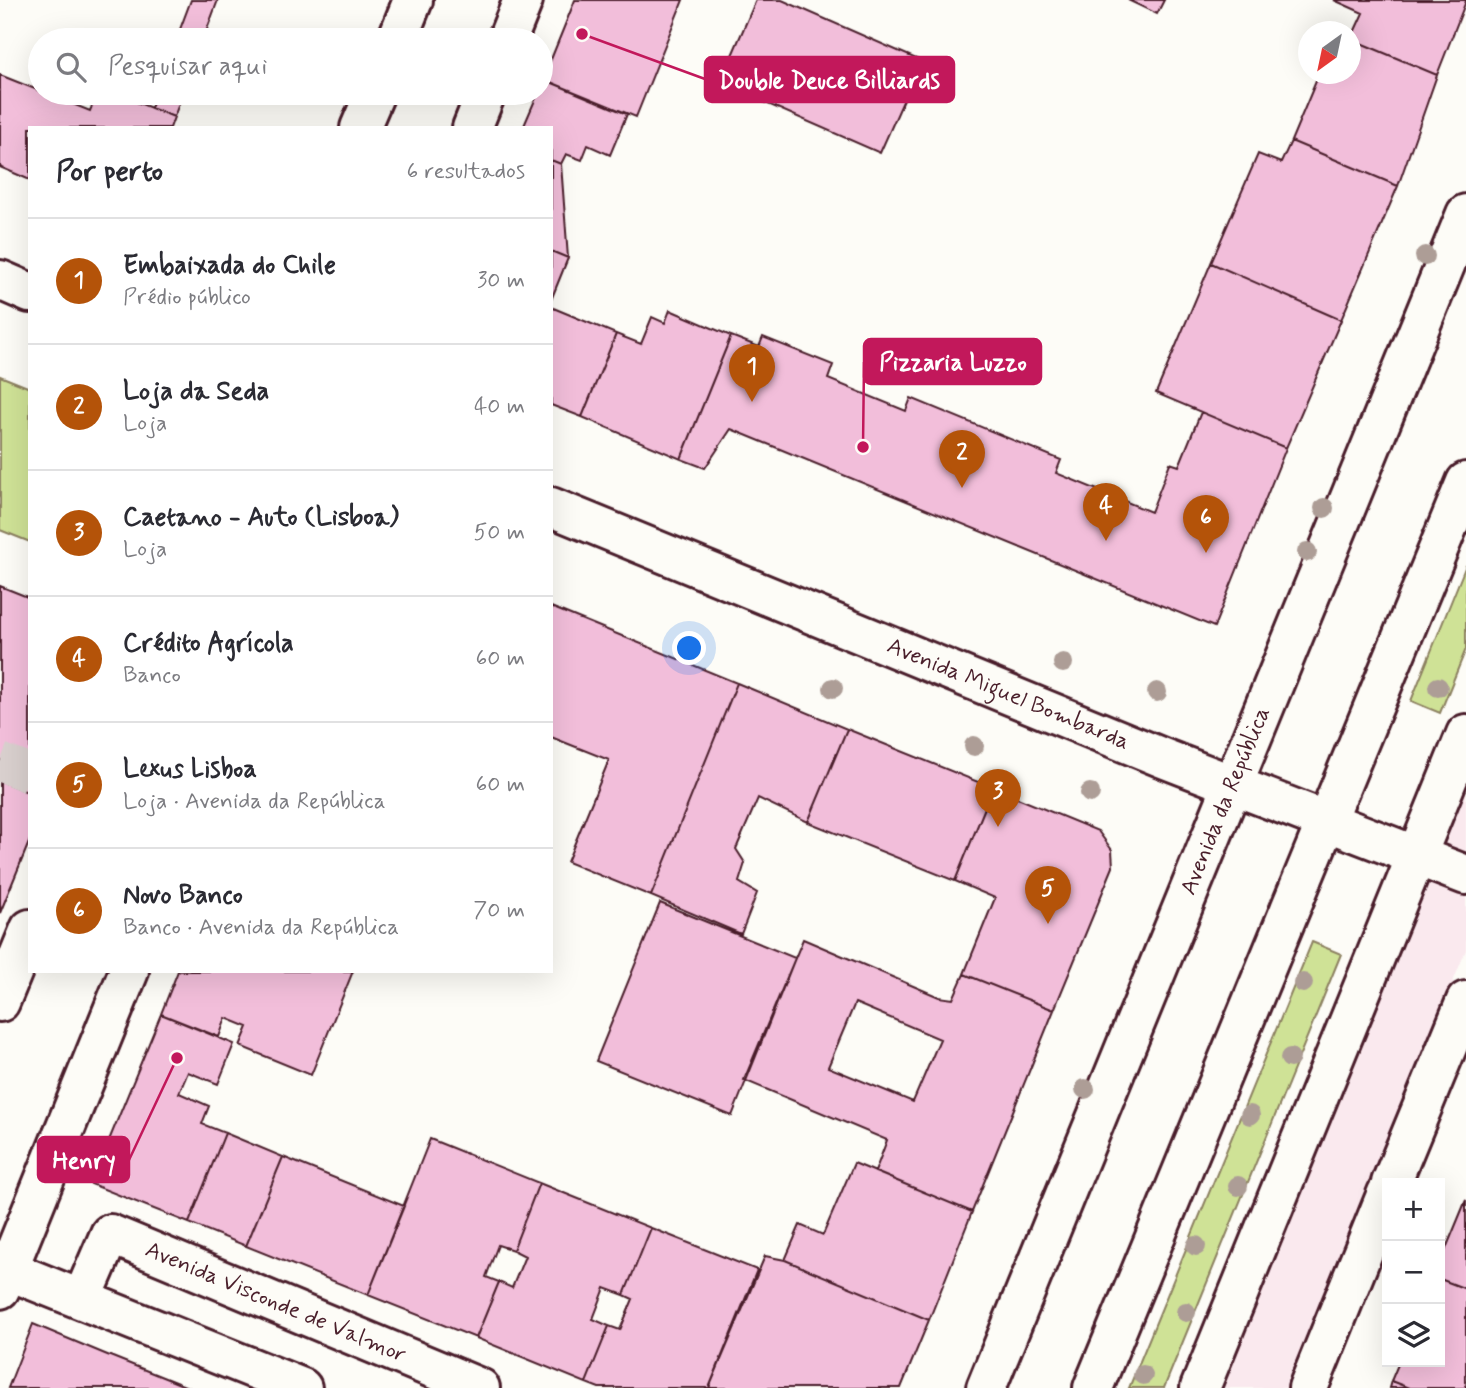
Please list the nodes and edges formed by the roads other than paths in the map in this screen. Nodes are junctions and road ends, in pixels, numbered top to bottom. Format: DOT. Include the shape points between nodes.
graph roads {
  1 [pos="413,0"];
  2 [pos="523,0"];
  3 [pos="402,28"];
  4 [pos="511,28"];
  5 [pos="370,105"];
  6 [pos="481,105"];
  7 [pos="361,126"];
  8 [pos="473,126"];
  9 [pos="1466,214"];
  10 [pos="0,280"];
  11 [pos="28,292"];
  12 [pos="1466,482"];
  13 [pos="553,508"];
  14 [pos="1466,734"];
  15 [pos="1232,784"];
  16 [pos="1327,821"];
  17 [pos="1416,855"];
  18 [pos="1466,875"];
  19 [pos="28,934"];
  20 [pos="128,973"];
  21 [pos="1466,1001"];
  22 [pos="0,1002"];
  23 [pos="1393,1178"];
  24 [pos="1382,1205"];
  25 [pos="3,1275"];
  26 [pos="82,1299"];
  27 [pos="302,1388"];
  28 [pos="480,1388"];
  29 [pos="986,1388"];
  30 [pos="1093,1388"];
  31 [pos="1200,1388"];
  32 [pos="1308,1388"];
  1 -- 3 [label="street"];
  2 -- 4 [label="street"];
  5 -- 7 [label="street"];
  6 -- 8 [label="street"];
  9 -- 15 [label="street, Avenida da República"];
  10 -- 11 [label="street"];
  12 -- 16 [label="street"];
  13 -- 15 [label="street, Avenida Miguel Bombarda"];
  14 -- 17 [label="street"];
  15 -- 16 [label="street, Avenida Miguel Bombarda"];
  15 -- 29 [label="street, Avenida da República"];
  16 -- 17 [label="street, Avenida Miguel Bombarda"];
  16 -- 30 [label="street"];
  17 -- 18 [label="street, Avenida Miguel Bombarda"];
  17 -- 31 [label="street"];
  19 -- 22 [label="street"];
  20 -- 25 [label="street"];
  21 -- 23 [label="street"];
  24 -- 32 [label="street"];
  25 -- 26 [label="street"];
  26 -- 27 [label="street"];
  26 -- 28 [label="street, Avenida Visconde de Valmor" via="110,1234"];
}
